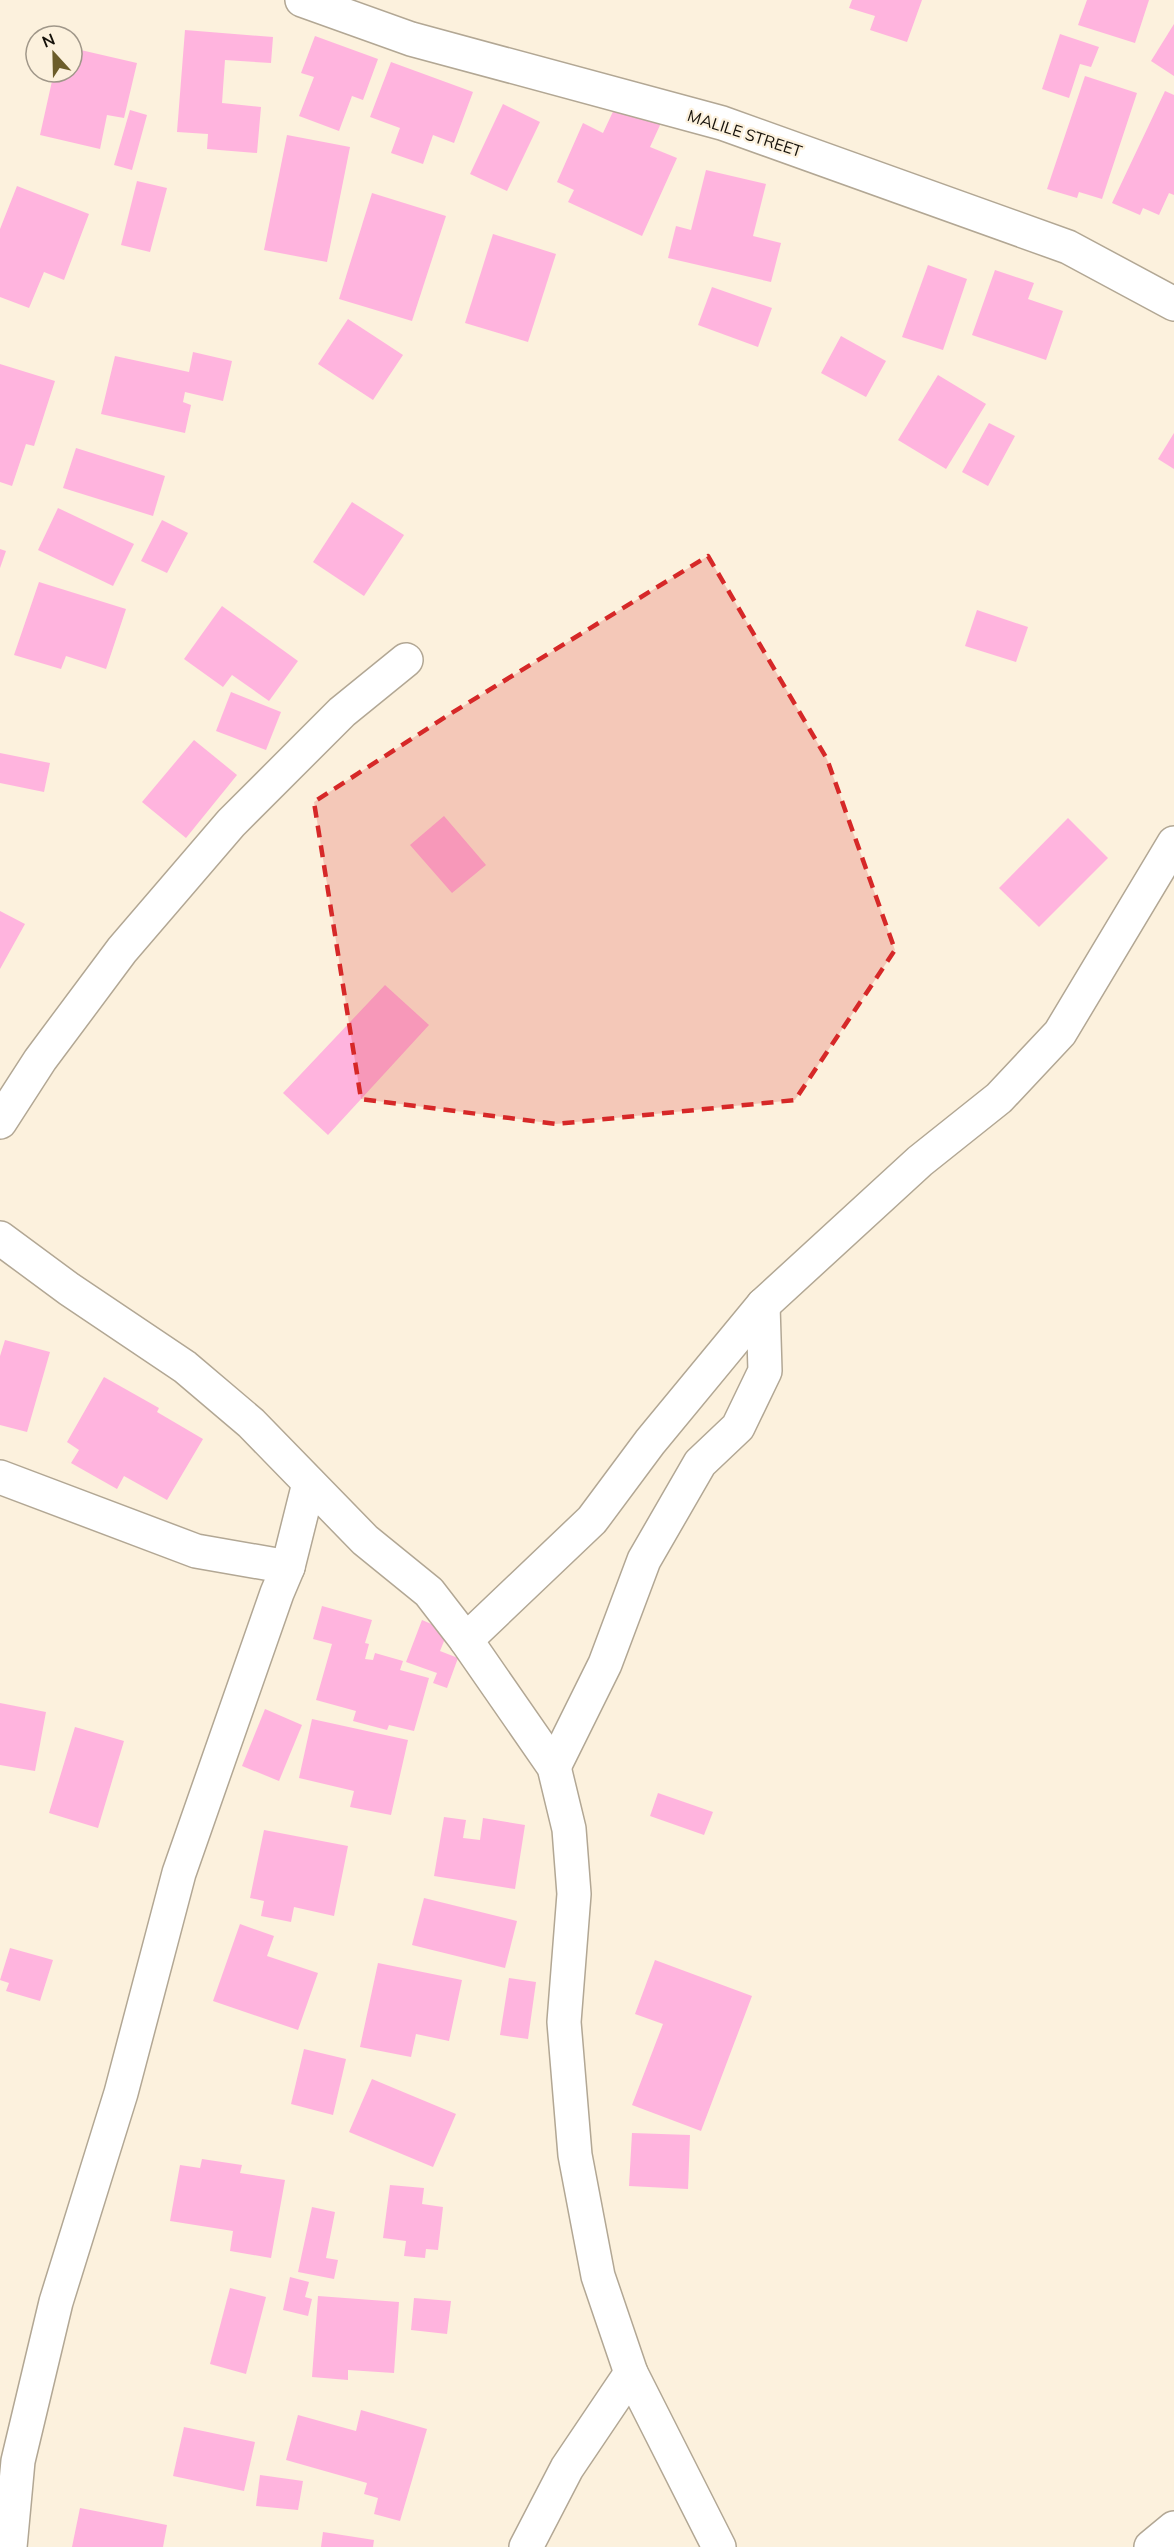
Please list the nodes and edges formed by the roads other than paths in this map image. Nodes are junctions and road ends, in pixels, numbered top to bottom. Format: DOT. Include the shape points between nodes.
graph roads {
  1 [pos="302,0"];
  2 [pos="1174,304"];
  3 [pos="406,660"];
  4 [pos="1174,843"];
  5 [pos="0,1122"];
  6 [pos="0,1238"];
  7 [pos="764,1305"];
  8 [pos="0,1477"];
  9 [pos="309,1483"];
  10 [pos="288,1567"];
  11 [pos="466,1640"];
  12 [pos="554,1767"];
  13 [pos="631,2373"];
  14 [pos="1174,2528"];
  15 [pos="10,2547"];
  16 [pos="526,2547"];
  17 [pos="719,2547"];
  18 [pos="1151,2547"];
  1 -- 2 [label="street, MALILE STREET" via="411,39 722,123 1068,247"];
  3 -- 5 [label="street" via="342,712 231,823 122,950 40,1060"];
  4 -- 7 [label="street" via="1060,1033 999,1098 920,1161"];
  6 -- 9 [label="street" via="185,1367 251,1423"];
  7 -- 11 [label="street" via="592,1520"];
  7 -- 12 [label="street" via="765,1371 738,1427 700,1463 644,1560 605,1664"];
  8 -- 10 [label="street" via="195,1551"];
  9 -- 10 [label="street"];
  9 -- 11 [label="street" via="365,1540 429,1592"];
  10 -- 15 [label="street" via="178,1873 121,2093 56,2301 18,2461"];
  11 -- 12 [label="street"];
  12 -- 13 [label="street" via="569,1829 574,1894 564,2022 575,2156 598,2276"];
  13 -- 16 [label="street" via="567,2468"];
  13 -- 17 [label="street"];
  14 -- 18 [label="street"];
}
